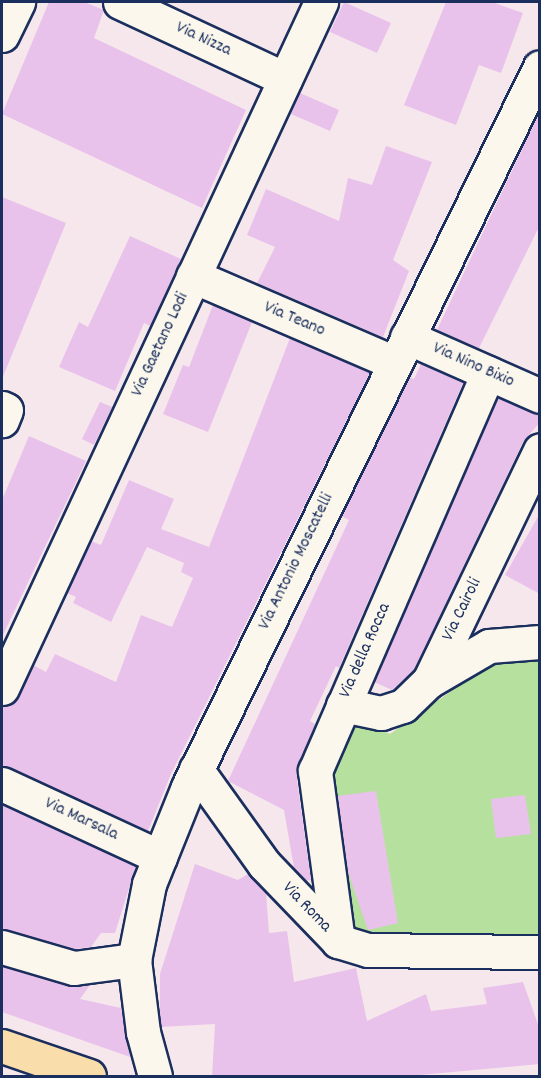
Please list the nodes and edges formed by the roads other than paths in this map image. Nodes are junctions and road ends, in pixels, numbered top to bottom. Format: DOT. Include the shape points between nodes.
graph roads {
  1 [pos="18,2"];
  2 [pos="120,2"];
  3 [pos="321,2"];
  4 [pos="2,35"];
  5 [pos="539,70"];
  6 [pos="285,79"];
  7 [pos="193,276"];
  8 [pos="401,350"];
  9 [pos="488,373"];
  10 [pos="540,396"];
  11 [pos="2,408"];
  12 [pos="2,420"];
  13 [pos="540,450"];
  14 [pos="540,642"];
  15 [pos="429,681"];
  16 [pos="2,688"];
  17 [pos="343,705"];
  18 [pos="196,769"];
  19 [pos="2,784"];
  20 [pos="160,857"];
  21 [pos="338,942"];
  22 [pos="2,947"];
  23 [pos="540,952"];
  24 [pos="134,960"];
  25 [pos="2,1046"];
  26 [pos="89,1077"];
  27 [pos="155,1077"];
  1 -- 4 [label="street"];
  2 -- 6 [label="street, Via Nizza"];
  3 -- 6 [label="street, Via Gaetano Lodi"];
  5 -- 8 [label="street, Via Antonio Moscatelli"];
  6 -- 7 [label="street, Via Gaetano Lodi"];
  7 -- 8 [label="street, Via Teano"];
  7 -- 16 [label="street, Via Gaetano Lodi"];
  8 -- 9 [label="street, Via Nino Bixio"];
  8 -- 18 [label="street, Via Antonio Moscatelli"];
  9 -- 10 [label="street, Via Nino Bixio"];
  9 -- 17 [label="street, Via della Rocca"];
  11 -- 12 [label="street" via="6,410"];
  13 -- 15 [label="street, Via Cairoli"];
  14 -- 15 [label="street" via="489,646"];
  15 -- 17 [label="street, Via Cairoli" via="403,706 381,713"];
  17 -- 21 [label="street, Via della Rocca" via="315,771"];
  18 -- 20 [label="street, Via Antonio Moscatelli"];
  18 -- 21 [label="street, Via Roma" via="264,864"];
  19 -- 20 [label="street, Via Marsala"];
  20 -- 24 [label="street, Via Antonio Moscatelli"];
  21 -- 23 [label="street, Via Roma" via="368,950"];
  22 -- 24 [label="street" via="74,968"];
  24 -- 27 [label="street, Via Antonio Moscatelli" via="143,1032"];
  25 -- 26 [label="main road"];
}
